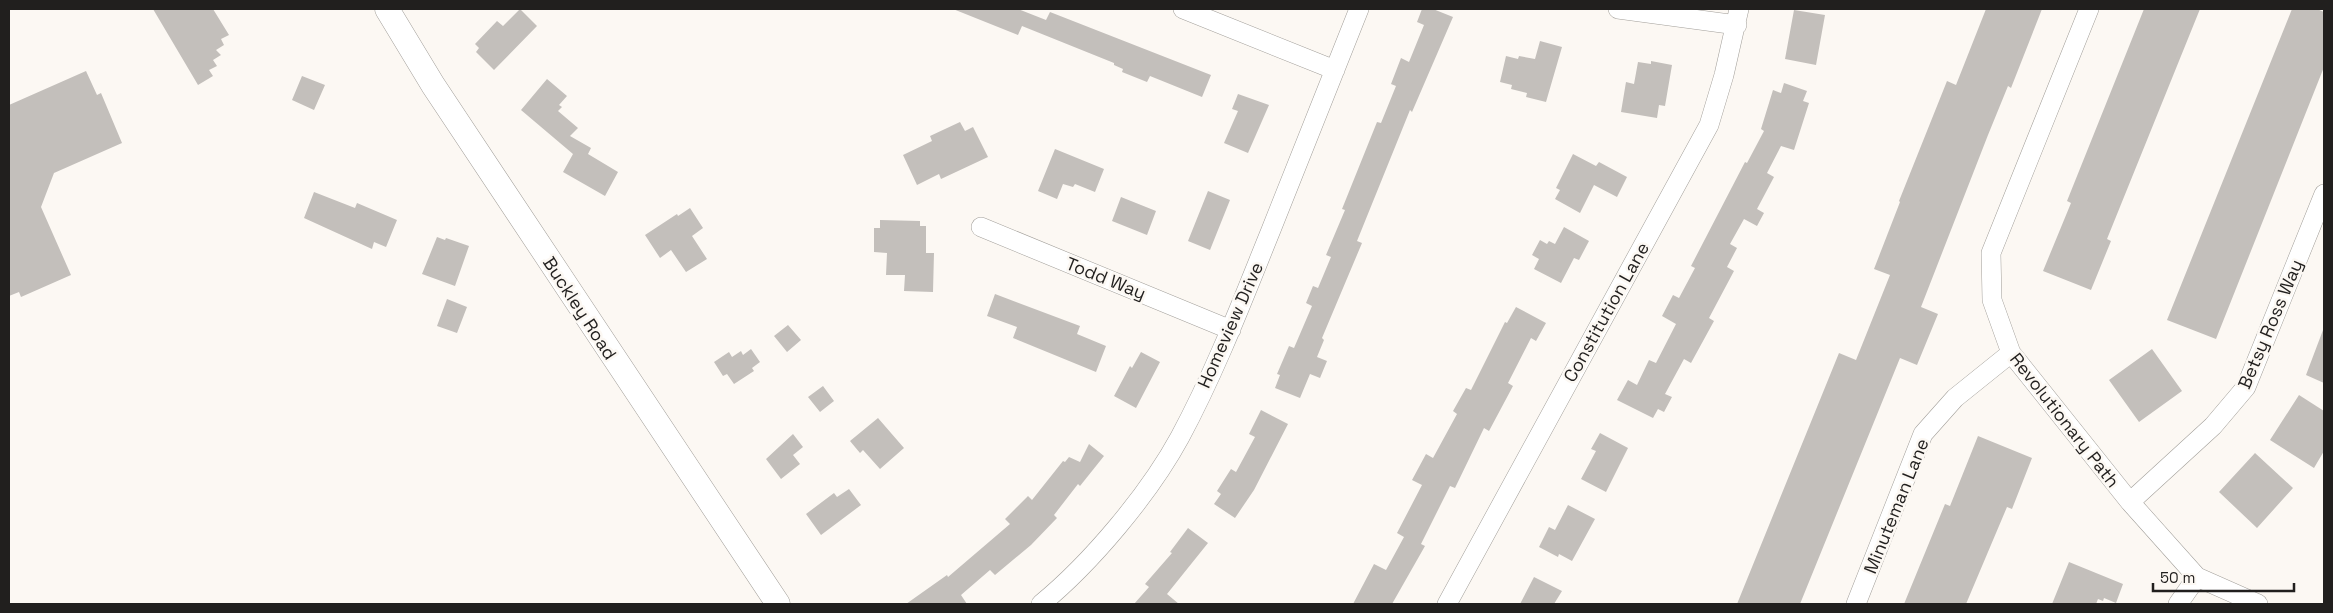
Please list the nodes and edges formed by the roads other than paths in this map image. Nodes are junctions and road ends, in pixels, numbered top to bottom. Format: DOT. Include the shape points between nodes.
graph roads {
  1 [pos="387,9"];
  2 [pos="1183,9"];
  3 [pos="1359,9"];
  4 [pos="1618,9"];
  5 [pos="2089,9"];
  6 [pos="1738,17"];
  7 [pos="1335,70"];
  8 [pos="2324,194"];
  9 [pos="981,227"];
  10 [pos="1231,330"];
  11 [pos="2011,353"];
  12 [pos="2130,502"];
  13 [pos="2197,577"];
  14 [pos="778,604"];
  15 [pos="1041,604"];
  16 [pos="1447,604"];
  17 [pos="1856,604"];
  18 [pos="2178,604"];
  19 [pos="2258,604"];
  1 -- 14 [label="street, Buckley Road" via="433,85"];
  2 -- 7 [label="street"];
  3 -- 7 [label="street, Homeview Drive"];
  4 -- 6 [label="street"];
  5 -- 11 [label="street, Revolutionary Path" via="1991,253 1992,300"];
  6 -- 16 [label="street, Constitution Lane" via="1708,125"];
  7 -- 10 [label="street, Homeview Drive"];
  8 -- 12 [label="street, Betsy Ross Way" via="2246,387 2213,426"];
  9 -- 10 [label="street, Todd Way"];
  10 -- 15 [label="street, Homeview Drive" via="1180,437 1150,483 1099,547"];
  11 -- 12 [label="street, Revolutionary Path"];
  11 -- 17 [label="street, Minuteman Lane" via="1955,398 1923,434"];
  12 -- 13 [label="street, Revolutionary Path"];
  13 -- 18 [label="street"];
  13 -- 19 [label="street, Revolutionary Path"];
}
